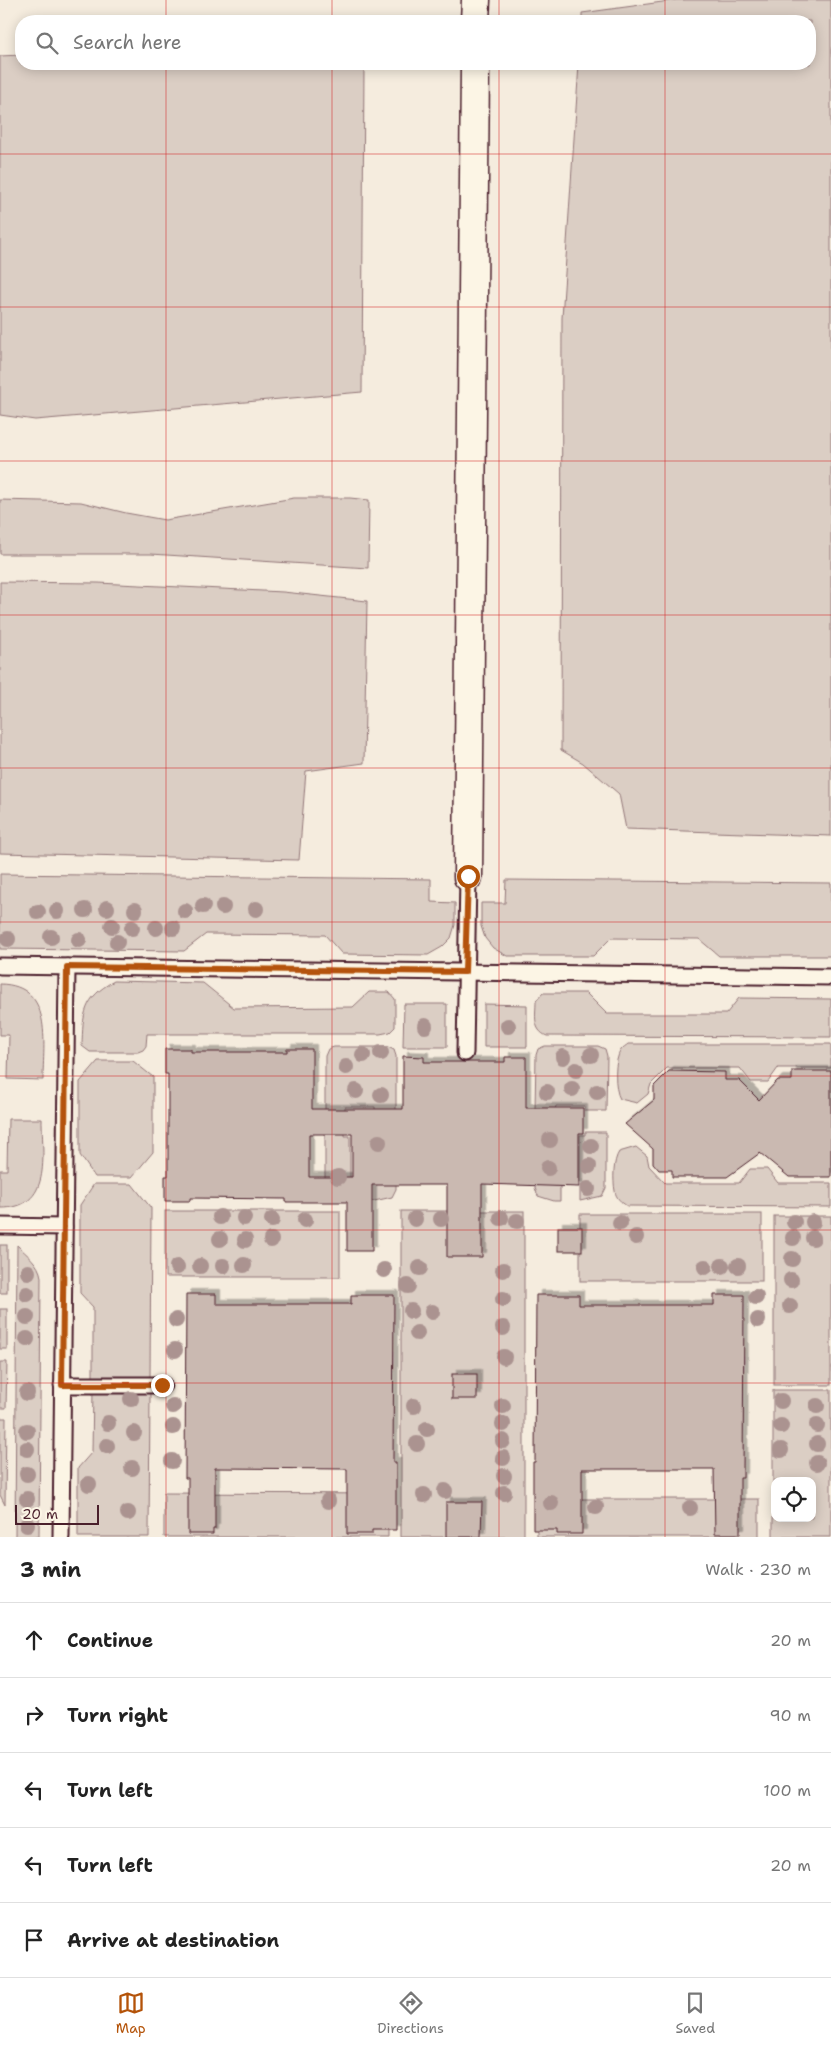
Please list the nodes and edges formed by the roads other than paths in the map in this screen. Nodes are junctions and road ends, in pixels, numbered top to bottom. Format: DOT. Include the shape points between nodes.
graph roads {
  1 [pos="476,0"];
  2 [pos="476,15"];
  3 [pos="475,70"];
  4 [pos="468,876"];
  5 [pos="0,966"];
  6 [pos="67,967"];
  7 [pos="465,972"];
  8 [pos="831,977"];
  9 [pos="465,1053"];
  10 [pos="0,1226"];
  11 [pos="64,1228"];
  12 [pos="62,1385"];
  13 [pos="162,1385"];
  14 [pos="60,1537"];
  1 -- 2 [label="street"];
  3 -- 4 [label="street"];
  4 -- 7 [label="lane"];
  5 -- 6 [label="lane"];
  6 -- 7 [label="lane"];
  6 -- 11 [label="lane"];
  7 -- 8 [label="lane"];
  7 -- 9 [label="lane"];
  10 -- 11 [label="lane"];
  11 -- 12 [label="lane"];
  12 -- 13 [label="lane"];
  12 -- 14 [label="lane"];
}
